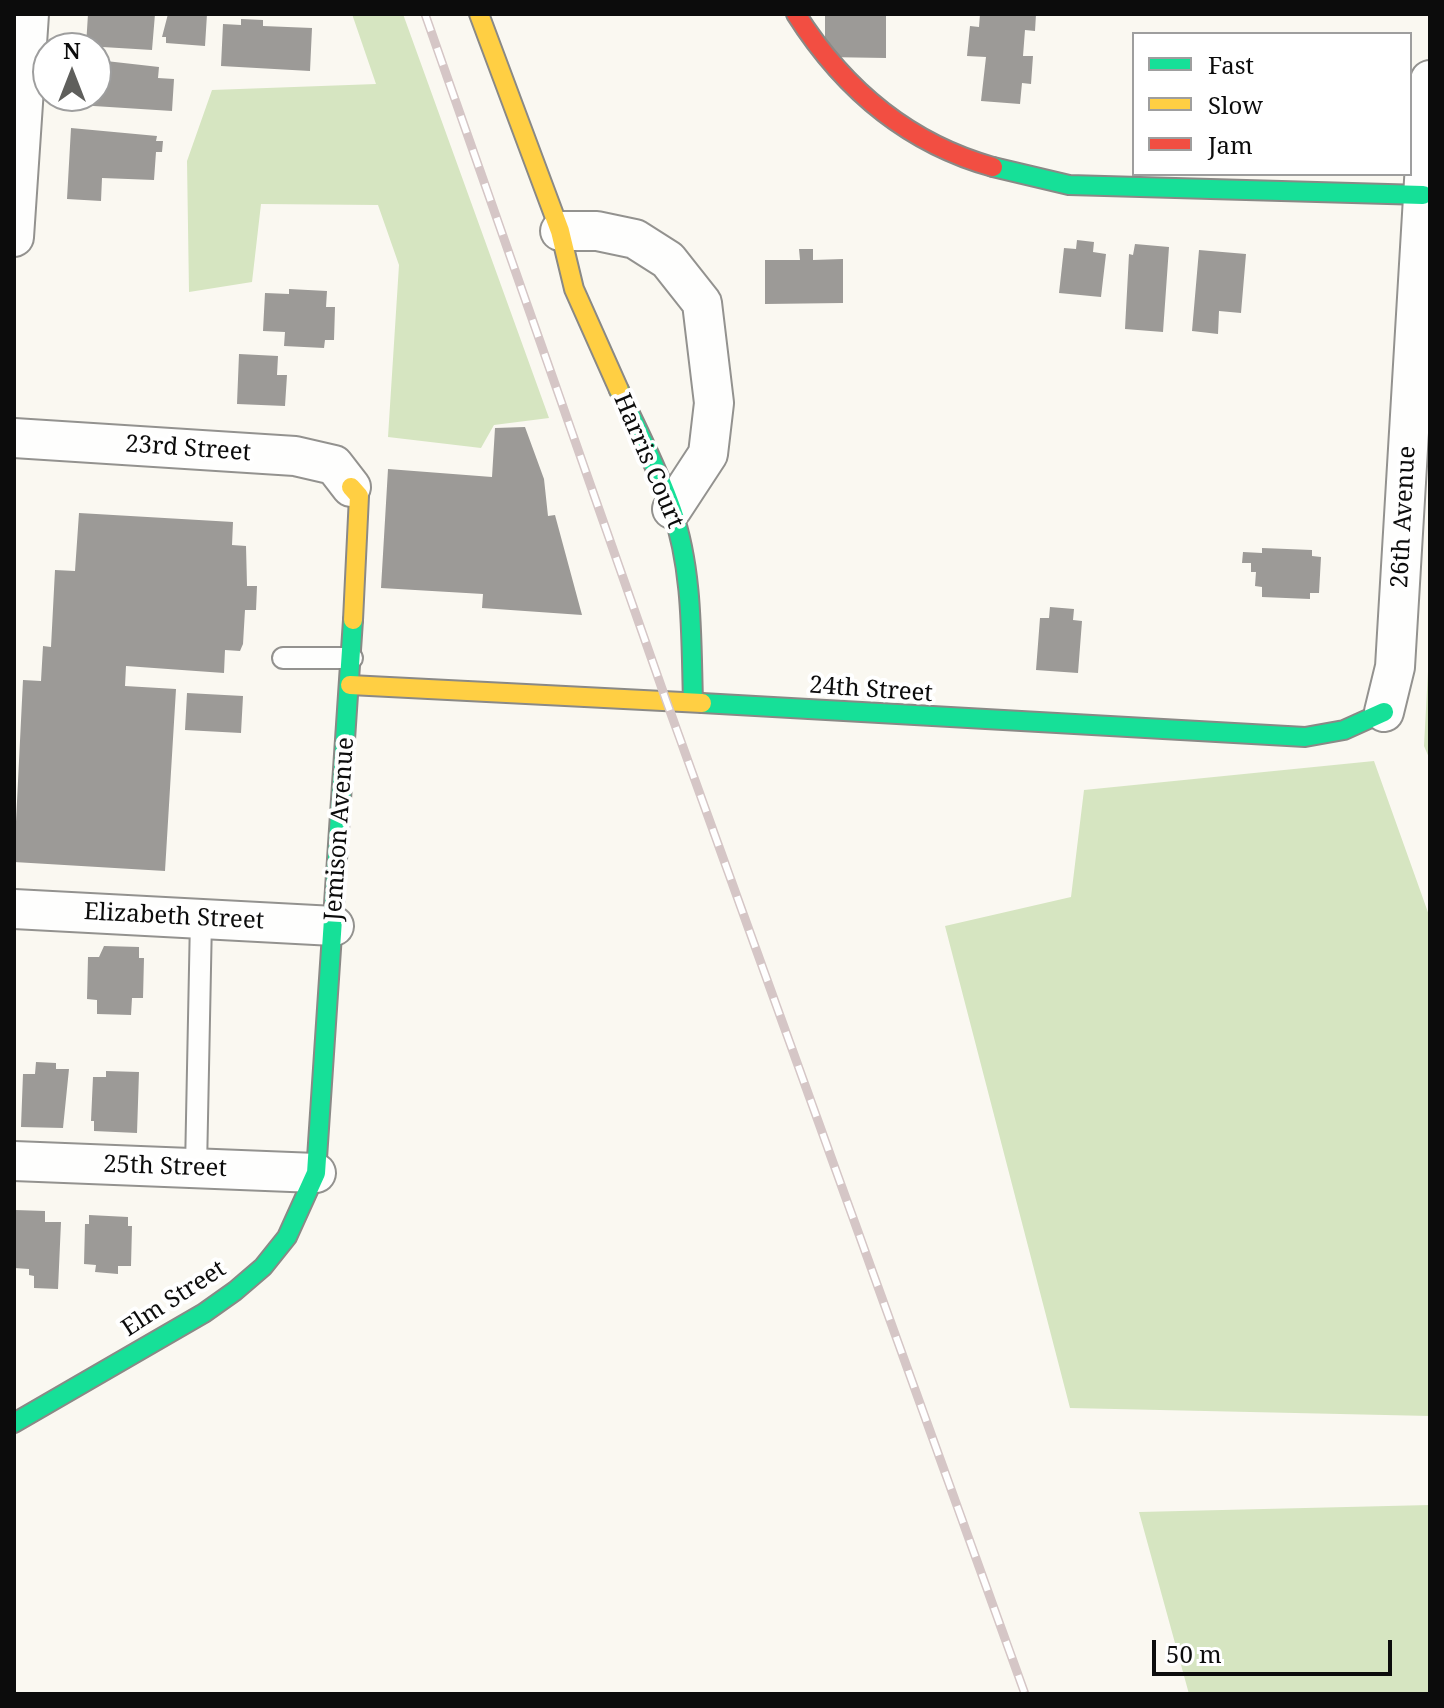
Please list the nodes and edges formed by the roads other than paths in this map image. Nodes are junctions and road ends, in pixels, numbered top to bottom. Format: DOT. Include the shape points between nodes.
graph roads {
  1 [pos="29,14"];
  2 [pos="479,14"];
  3 [pos="796,14"];
  4 [pos="1430,80"];
  5 [pos="1423,195"];
  6 [pos="560,231"];
  7 [pos="14,237"];
  8 [pos="14,438"];
  9 [pos="351,487"];
  10 [pos="672,509"];
  11 [pos="283,658"];
  12 [pos="352,658"];
  13 [pos="350,685"];
  14 [pos="693,701"];
  15 [pos="1384,712"];
  16 [pos="14,909"];
  17 [pos="201,919"];
  18 [pos="334,926"];
  19 [pos="14,1161"];
  20 [pos="196,1168"];
  21 [pos="316,1173"];
  22 [pos="14,1423"];
  1 -- 7 [label="street"];
  2 -- 6 [label="street, Harris Court"];
  3 -- 5 [label="street" via="833,72 860,98 898,125 995,168 1069,185"];
  4 -- 5 [label="street, 26th Avenue"];
  5 -- 15 [label="street, 26th Avenue" via="1395,667"];
  6 -- 10 [label="street, Harris Court" via="574,289"];
  6 -- 10 [label="street" via="635,239 668,260 702,303 714,403 708,454"];
  8 -- 9 [label="street, 23rd Street" via="295,456 334,465"];
  9 -- 12 [label="street, Jemison Avenue" via="359,496"];
  10 -- 14 [label="street, Harris Court" via="682,541 692,618"];
  11 -- 12 [label="lane"];
  12 -- 13 [label="street, Jemison Avenue"];
  13 -- 14 [label="street, 24th Street"];
  13 -- 18 [label="street, Jemison Avenue"];
  14 -- 15 [label="street, 24th Street" via="912,718 1305,737 1344,730"];
  16 -- 17 [label="street, Elizabeth Street"];
  17 -- 18 [label="street, Elizabeth Street"];
  17 -- 20 [label="lane"];
  18 -- 21 [label="street, Jemison Avenue"];
  19 -- 20 [label="street, 25th Street"];
  20 -- 21 [label="street, 25th Street"];
  21 -- 22 [label="street, Elm Street" via="287,1237 235,1291"];
}
